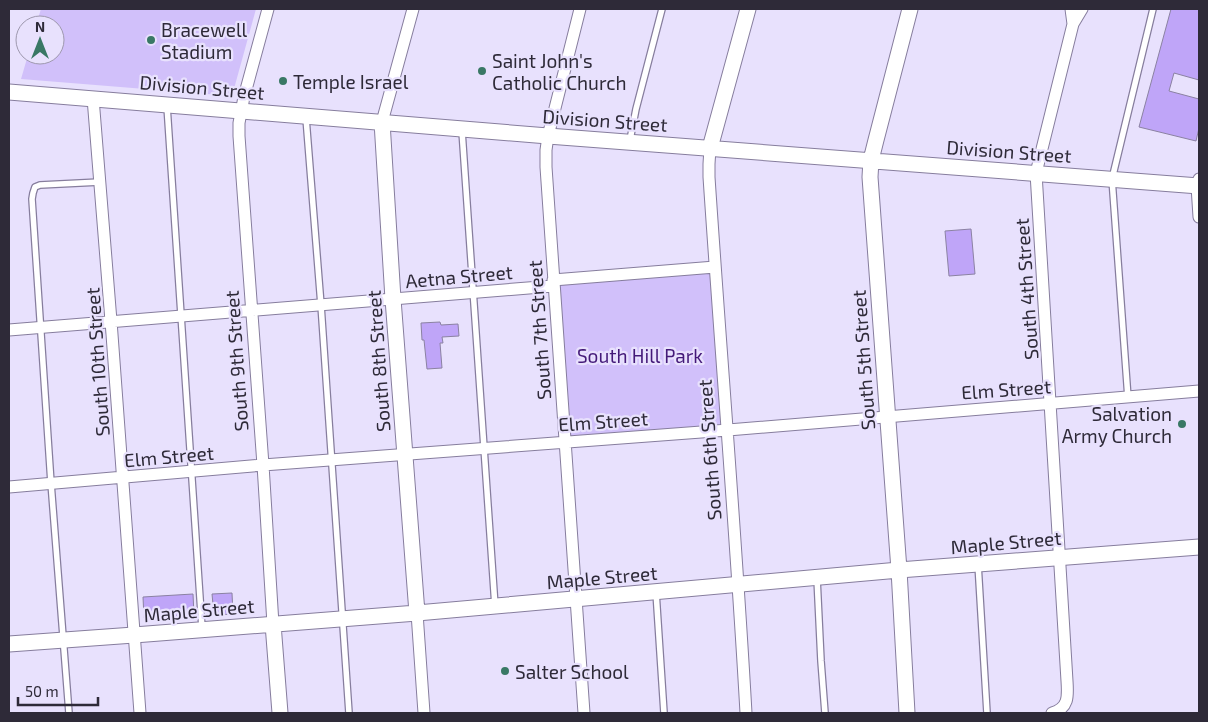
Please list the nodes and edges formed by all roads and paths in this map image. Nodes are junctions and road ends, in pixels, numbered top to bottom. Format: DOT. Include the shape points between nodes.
graph roads {
  1 [pos="268,9"];
  2 [pos="413,9"];
  3 [pos="580,9"];
  4 [pos="662,9"];
  5 [pos="748,9"];
  6 [pos="910,9"];
  7 [pos="1071,9"];
  8 [pos="1082,9"];
  9 [pos="1153,9"];
  10 [pos="1073,24"];
  11 [pos="9,92"];
  12 [pos="93,98"];
  13 [pos="167,104"];
  14 [pos="241,110"];
  15 [pos="306,116"];
  16 [pos="382,122"];
  17 [pos="462,129"];
  18 [pos="548,136"];
  19 [pos="630,142"];
  20 [pos="710,148"];
  21 [pos="871,160"];
  22 [pos="1036,173"];
  23 [pos="1112,179"];
  24 [pos="100,182"];
  25 [pos="1199,184"];
  26 [pos="1199,217"];
  27 [pos="715,267"];
  28 [pos="553,283"];
  29 [pos="474,292"];
  30 [pos="393,299"];
  31 [pos="321,305"];
  32 [pos="252,310"];
  33 [pos="181,316"];
  34 [pos="111,321"];
  35 [pos="40,327"];
  36 [pos="9,330"];
  37 [pos="1199,391"];
  38 [pos="1128,398"];
  39 [pos="1051,404"];
  40 [pos="888,416"];
  41 [pos="728,430"];
  42 [pos="564,441"];
  43 [pos="484,448"];
  44 [pos="405,454"];
  45 [pos="331,460"];
  46 [pos="263,465"];
  47 [pos="192,471"];
  48 [pos="123,477"];
  49 [pos="51,483"];
  50 [pos="9,487"];
  51 [pos="1199,547"];
  52 [pos="1060,558"];
  53 [pos="978,564"];
  54 [pos="899,570"];
  55 [pos="817,578"];
  56 [pos="739,585"];
  57 [pos="656,592"];
  58 [pos="576,599"];
  59 [pos="495,606"];
  60 [pos="417,613"];
  61 [pos="342,619"];
  62 [pos="273,624"];
  63 [pos="202,630"];
  64 [pos="134,636"];
  65 [pos="64,640"];
  66 [pos="9,644"];
  67 [pos="69,713"];
  68 [pos="140,713"];
  69 [pos="280,713"];
  70 [pos="349,713"];
  71 [pos="424,713"];
  72 [pos="584,713"];
  73 [pos="664,713"];
  74 [pos="746,713"];
  75 [pos="825,713"];
  76 [pos="907,713"];
  77 [pos="986,713"];
  78 [pos="1052,713"];
  1 -- 14 [label="street, South 9th Street"];
  2 -- 16 [label="street, South 8th Street"];
  3 -- 18 [label="street, South 7th Street"];
  4 -- 19 [label="lane"];
  5 -- 20 [label="street, South 6th Street"];
  6 -- 21 [label="street, South 5th Street"];
  7 -- 10 [label="street, South 4th Street"];
  8 -- 10 [label="street, South 4th Street"];
  9 -- 23 [label="lane"];
  10 -- 22 [label="street, South 4th Street"];
  11 -- 12 [label="street, Division Street"];
  12 -- 13 [label="street, Division Street"];
  12 -- 24 [label="street, South 10th Street"];
  13 -- 14 [label="street, Division Street"];
  13 -- 33 [label="lane"];
  14 -- 15 [label="street, Division Street"];
  14 -- 32 [label="street, South 9th Street" via="239,136"];
  15 -- 16 [label="street, Division Street"];
  15 -- 31 [label="lane"];
  16 -- 17 [label="street, Division Street"];
  16 -- 30 [label="street, South 8th Street"];
  17 -- 18 [label="street, Division Street"];
  17 -- 29 [label="lane"];
  18 -- 19 [label="street, Division Street"];
  18 -- 28 [label="street, South 7th Street" via="546,167"];
  19 -- 20 [label="street, Division Street"];
  20 -- 21 [label="street, Division Street"];
  20 -- 27 [label="street, South 6th Street"];
  21 -- 22 [label="street, Division Street"];
  21 -- 40 [label="street, South 5th Street" via="870,190"];
  22 -- 23 [label="street, Division Street"];
  22 -- 39 [label="street, South 4th Street"];
  23 -- 25 [label="street, Division Street"];
  23 -- 38 [label="lane"];
  24 -- 34 [label="street, South 10th Street"];
  24 -- 35 [label="lane" via="46,184 35,187 32,193"];
  25 -- 26 [label="street"];
  27 -- 28 [label="street, Aetna Street"];
  27 -- 41 [label="street, South 6th Street"];
  28 -- 29 [label="street, Aetna Street"];
  28 -- 42 [label="street, South 7th Street"];
  29 -- 30 [label="street, Aetna Street"];
  29 -- 43 [label="lane"];
  30 -- 31 [label="street, Aetna Street"];
  30 -- 44 [label="street, South 8th Street"];
  31 -- 32 [label="street, Aetna Street"];
  31 -- 45 [label="lane"];
  32 -- 33 [label="street, Aetna Street"];
  32 -- 46 [label="street, South 9th Street"];
  33 -- 34 [label="street, Aetna Street"];
  33 -- 47 [label="lane"];
  34 -- 35 [label="street, Aetna Street"];
  34 -- 48 [label="street, South 10th Street"];
  35 -- 36 [label="street, Aetna Street"];
  35 -- 49 [label="lane"];
  37 -- 38 [label="street, Elm Street"];
  38 -- 39 [label="street, Elm Street"];
  39 -- 40 [label="street, Elm Street"];
  39 -- 52 [label="street, South 4th Street"];
  40 -- 41 [label="street, Elm Street"];
  40 -- 54 [label="street, South 5th Street"];
  41 -- 42 [label="street, Elm Street"];
  41 -- 56 [label="street, South 6th Street"];
  42 -- 43 [label="street, Elm Street"];
  42 -- 58 [label="street, South 7th Street"];
  43 -- 44 [label="street, Elm Street"];
  43 -- 59 [label="lane"];
  44 -- 45 [label="street, Elm Street"];
  44 -- 60 [label="street, South 8th Street"];
  45 -- 46 [label="street, Elm Street"];
  45 -- 61 [label="lane"];
  46 -- 47 [label="street, Elm Street"];
  46 -- 62 [label="street, South 9th Street"];
  47 -- 48 [label="street, Elm Street"];
  47 -- 63 [label="lane"];
  48 -- 49 [label="street, Elm Street"];
  48 -- 64 [label="street, South 10th Street"];
  49 -- 50 [label="street, Elm Street"];
  49 -- 65 [label="lane"];
  51 -- 52 [label="street, Maple Street"];
  52 -- 53 [label="street, Maple Street"];
  52 -- 78 [label="street, South 4th Street" via="1068,691 1065,706"];
  53 -- 54 [label="street, Maple Street"];
  53 -- 77 [label="lane"];
  54 -- 55 [label="street, Maple Street"];
  54 -- 76 [label="street, South 5th Street"];
  55 -- 56 [label="street, Maple Street"];
  55 -- 75 [label="lane"];
  56 -- 57 [label="street, Maple Street"];
  56 -- 74 [label="street, South 6th Street"];
  57 -- 58 [label="street, Maple Street"];
  57 -- 73 [label="lane"];
  58 -- 59 [label="street, Maple Street"];
  58 -- 72 [label="street, South 7th Street"];
  59 -- 60 [label="street, Maple Street"];
  60 -- 61 [label="street, Maple Street"];
  60 -- 71 [label="street, South 8th Street"];
  61 -- 62 [label="street, Maple Street"];
  61 -- 70 [label="lane"];
  62 -- 63 [label="street, Maple Street"];
  62 -- 69 [label="street, South 9th Street"];
  63 -- 64 [label="street, Maple Street"];
  64 -- 65 [label="street, Maple Street"];
  64 -- 68 [label="street, South 10th Street"];
  65 -- 66 [label="street, Maple Street"];
  65 -- 67 [label="lane"];
}
